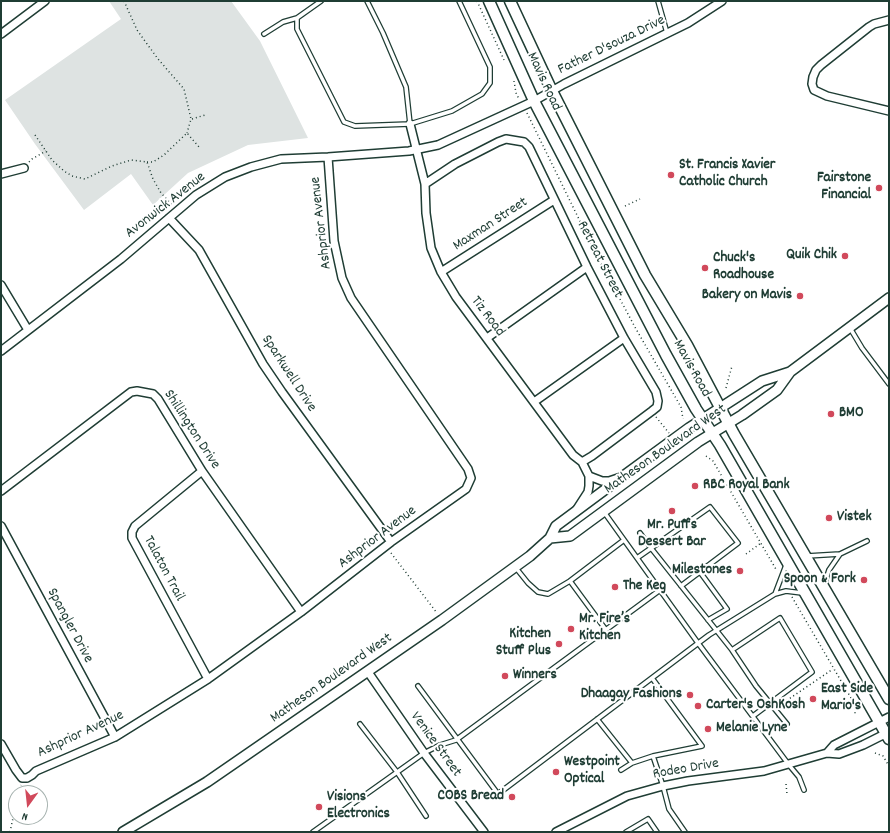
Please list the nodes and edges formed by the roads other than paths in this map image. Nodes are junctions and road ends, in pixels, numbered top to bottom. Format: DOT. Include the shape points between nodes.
graph roads {
  1 [pos="45,1"];
  2 [pos="321,1"];
  3 [pos="367,1"];
  4 [pos="459,1"];
  5 [pos="488,1"];
  6 [pos="510,1"];
  7 [pos="658,1"];
  8 [pos="722,1"];
  9 [pos="297,18"];
  10 [pos="889,20"];
  11 [pos="667,33"];
  12 [pos="1,34"];
  13 [pos="264,34"];
  14 [pos="552,91"];
  15 [pos="534,101"];
  16 [pos="889,111"];
  17 [pos="410,124"];
  18 [pos="416,149"];
  19 [pos="328,157"];
  20 [pos="24,168"];
  21 [pos="1,174"];
  22 [pos="425,184"];
  23 [pos="554,200"];
  24 [pos="169,218"];
  25 [pos="587,268"];
  26 [pos="441,272"];
  27 [pos="1,285"];
  28 [pos="889,298"];
  29 [pos="850,327"];
  30 [pos="28,330"];
  31 [pos="487,338"];
  32 [pos="624,338"];
  33 [pos="1,351"];
  34 [pos="790,372"];
  35 [pos="889,384"];
  36 [pos="534,402"];
  37 [pos="720,408"];
  38 [pos="703,419"];
  39 [pos="728,423"];
  40 [pos="712,433"];
  41 [pos="582,462"];
  42 [pos="202,471"];
  43 [pos="589,476"];
  44 [pos="622,477"];
  45 [pos="1,491"];
  46 [pos="604,511"];
  47 [pos="574,514"];
  48 [pos="1,526"];
  49 [pos="640,533"];
  50 [pos="550,538"];
  51 [pos="624,540"];
  52 [pos="866,541"];
  53 [pos="389,544"];
  54 [pos="651,548"];
  55 [pos="840,554"];
  56 [pos="807,556"];
  57 [pos="637,558"];
  58 [pos="787,562"];
  59 [pos="515,567"];
  60 [pos="700,572"];
  61 [pos="570,582"];
  62 [pos="824,585"];
  63 [pos="682,586"];
  64 [pos="660,590"];
  65 [pos="805,593"];
  66 [pos="775,594"];
  67 [pos="301,612"];
  68 [pos="708,620"];
  69 [pos="606,630"];
  70 [pos="716,630"];
  71 [pos="698,643"];
  72 [pos="732,650"];
  73 [pos="368,672"];
  74 [pos="652,678"];
  75 [pos="208,679"];
  76 [pos="418,686"];
  77 [pos="889,699"];
  78 [pos="770,703"];
  79 [pos="753,716"];
  80 [pos="889,717"];
  81 [pos="598,719"];
  82 [pos="879,722"];
  83 [pos="360,724"];
  84 [pos="787,724"];
  85 [pos="888,735"];
  86 [pos="115,737"];
  87 [pos="456,740"];
  88 [pos="1,744"];
  89 [pos="424,753"];
  90 [pos="827,753"];
  91 [pos="653,756"];
  92 [pos="632,763"];
  93 [pos="789,765"];
  94 [pos="621,770"];
  95 [pos="397,772"];
  96 [pos="663,786"];
  97 [pos="804,790"];
  98 [pos="426,816"];
  99 [pos="123,832"];
  100 [pos="314,832"];
  101 [pos="484,832"];
  102 [pos="556,832"];
  103 [pos="626,832"];
  104 [pos="657,832"];
  105 [pos="685,832"];
  1 -- 12 [label="street"];
  2 -- 9 [label="lane"];
  3 -- 17 [label="lane" via="406,87"];
  4 -- 17 [label="lane" via="490,67 490,83 482,94 452,111"];
  5 -- 15 [label="main road, Mavis Road"];
  6 -- 14 [label="main road, Mavis Road"];
  7 -- 11 [label="lane"];
  8 -- 11 [label="street, Father D'souza Drive"];
  9 -- 13 [label="lane" via="282,22"];
  9 -- 17 [label="lane" via="297,30 344,122 355,126"];
  10 -- 16 [label="street" via="869,27 821,65 812,77 814,90 827,96"];
  11 -- 14 [label="street, Father D'souza Drive"];
  14 -- 15 [label="street, Father D'souza Drive"];
  14 -- 37 [label="main road, Mavis Road" via="645,275 687,345"];
  15 -- 18 [label="street, Avonwick Avenue" via="438,145"];
  15 -- 38 [label="main road, Mavis Road" via="666,355"];
  17 -- 18 [label="street, Tiz Road"];
  18 -- 19 [label="street, Avonwick Avenue"];
  18 -- 22 [label="street, Tiz Road"];
  19 -- 24 [label="street, Avonwick Avenue" via="281,159 251,167 225,177 196,195"];
  19 -- 53 [label="street, Ashprior Avenue" via="334,241 342,278 351,298 468,469 471,478 466,489"];
  20 -- 21 [label="street"];
  22 -- 23 [label="street, Retreat Street" via="455,164 498,142 524,142 529,147"];
  22 -- 26 [label="street, Tiz Road" via="431,248"];
  23 -- 25 [label="street, Retreat Street"];
  23 -- 26 [label="street, Maxman Street"];
  24 -- 30 [label="street, Avonwick Avenue" via="121,259"];
  24 -- 53 [label="street, Sparkwell Drive" via="199,250 282,392"];
  25 -- 31 [label="street"];
  25 -- 32 [label="street, Retreat Street"];
  26 -- 31 [label="street, Tiz Road"];
  27 -- 30 [label="street"];
  28 -- 29 [label="street, Matheson Boulevard West"];
  29 -- 34 [label="street, Matheson Boulevard West"];
  29 -- 35 [label="lane"];
  30 -- 33 [label="street, Avonwick Avenue"];
  31 -- 36 [label="street, Tiz Road"];
  32 -- 36 [label="street"];
  32 -- 41 [label="street, Retreat Street" via="656,392 657,407"];
  34 -- 37 [label="street, Matheson Boulevard West" via="762,381"];
  34 -- 39 [label="street, Matheson Boulevard West" via="777,390"];
  36 -- 41 [label="street, Tiz Road" via="573,455"];
  37 -- 38 [label="street, Matheson Boulevard West"];
  37 -- 39 [label="main road, Mavis Road"];
  38 -- 40 [label="main road, Mavis Road"];
  38 -- 44 [label="street, Matheson Boulevard West"];
  39 -- 40 [label="street, Matheson Boulevard West"];
  39 -- 56 [label="main road, Mavis Road"];
  40 -- 46 [label="street, Matheson Boulevard West"];
  40 -- 58 [label="main road, Mavis Road"];
  41 -- 43 [label="street, Tiz Road"];
  42 -- 45 [label="street, Shillington Drive" via="158,399 153,394 131,392"];
  42 -- 67 [label="street, Shillington Drive"];
  42 -- 75 [label="street, Talaton Trail" via="135,526 132,538"];
  43 -- 44 [label="street" via="602,481"];
  43 -- 47 [label="street" via="588,492"];
  44 -- 47 [label="street, Matheson Boulevard West"];
  46 -- 50 [label="street, Matheson Boulevard West" via="570,536"];
  46 -- 51 [label="lane"];
  47 -- 50 [label="street, Matheson Boulevard West" via="556,526"];
  48 -- 86 [label="street, Spangler Drive"];
  49 -- 54 [label="lane"];
  50 -- 59 [label="street, Matheson Boulevard West"];
  51 -- 57 [label="lane"];
  51 -- 61 [label="lane"];
  52 -- 55 [label="lane"];
  53 -- 67 [label="street, Ashprior Avenue"];
  54 -- 57 [label="lane"];
  54 -- 60 [label="lane" via="710,507 738,543"];
  54 -- 63 [label="lane"];
  55 -- 56 [label="lane"];
  55 -- 62 [label="lane" via="829,570"];
  56 -- 62 [label="main road, Mavis Road"];
  57 -- 64 [label="lane"];
  58 -- 65 [label="main road, Mavis Road"];
  58 -- 66 [label="lane"];
  59 -- 61 [label="lane" via="538,592 548,594"];
  59 -- 73 [label="street, Matheson Boulevard West"];
  60 -- 63 [label="lane"];
  60 -- 68 [label="lane" via="727,608"];
  61 -- 69 [label="lane"];
  62 -- 77 [label="main road, Mavis Road"];
  63 -- 68 [label="lane"];
  64 -- 69 [label="lane"];
  64 -- 71 [label="lane"];
  65 -- 66 [label="lane" via="786,591"];
  65 -- 82 [label="main road, Mavis Road"];
  66 -- 70 [label="lane"];
  67 -- 75 [label="street, Ashprior Avenue"];
  68 -- 70 [label="lane"];
  69 -- 87 [label="lane"];
  70 -- 71 [label="lane"];
  70 -- 72 [label="lane"];
  71 -- 74 [label="lane"];
  71 -- 79 [label="lane"];
  72 -- 78 [label="lane"];
  72 -- 78 [label="lane" via="780,618 812,672"];
  73 -- 89 [label="street, Venice Street"];
  73 -- 99 [label="street, Matheson Boulevard West" via="207,782"];
  74 -- 81 [label="lane"];
  74 -- 91 [label="lane" via="702,746"];
  75 -- 86 [label="street, Ashprior Avenue"];
  76 -- 87 [label="lane"];
  78 -- 79 [label="lane"];
  78 -- 84 [label="lane"];
  79 -- 93 [label="lane"];
  80 -- 82 [label="street, Rodeo Drive"];
  81 -- 87 [label="lane" via="498,794"];
  81 -- 92 [label="lane"];
  82 -- 85 [label="main road, Mavis Road"];
  82 -- 90 [label="street, Rodeo Drive" via="834,745"];
  83 -- 95 [label="lane"];
  85 -- 90 [label="street, Rodeo Drive" via="839,754"];
  86 -- 88 [label="street, Ashprior Avenue" via="36,771 27,778 22,778"];
  87 -- 89 [label="lane"];
  89 -- 95 [label="lane"];
  89 -- 101 [label="street, Venice Street"];
  90 -- 93 [label="street, Rodeo Drive"];
  91 -- 92 [label="lane"];
  91 -- 96 [label="lane"];
  92 -- 94 [label="lane"];
  93 -- 96 [label="street, Rodeo Drive"];
  93 -- 97 [label="lane" via="799,777"];
  95 -- 98 [label="lane"];
  95 -- 100 [label="lane"];
  96 -- 102 [label="street, Rodeo Drive" via="627,796"];
  96 -- 105 [label="lane" via="668,809"];
  103 -- 104 [label="lane" via="648,819"];
}
